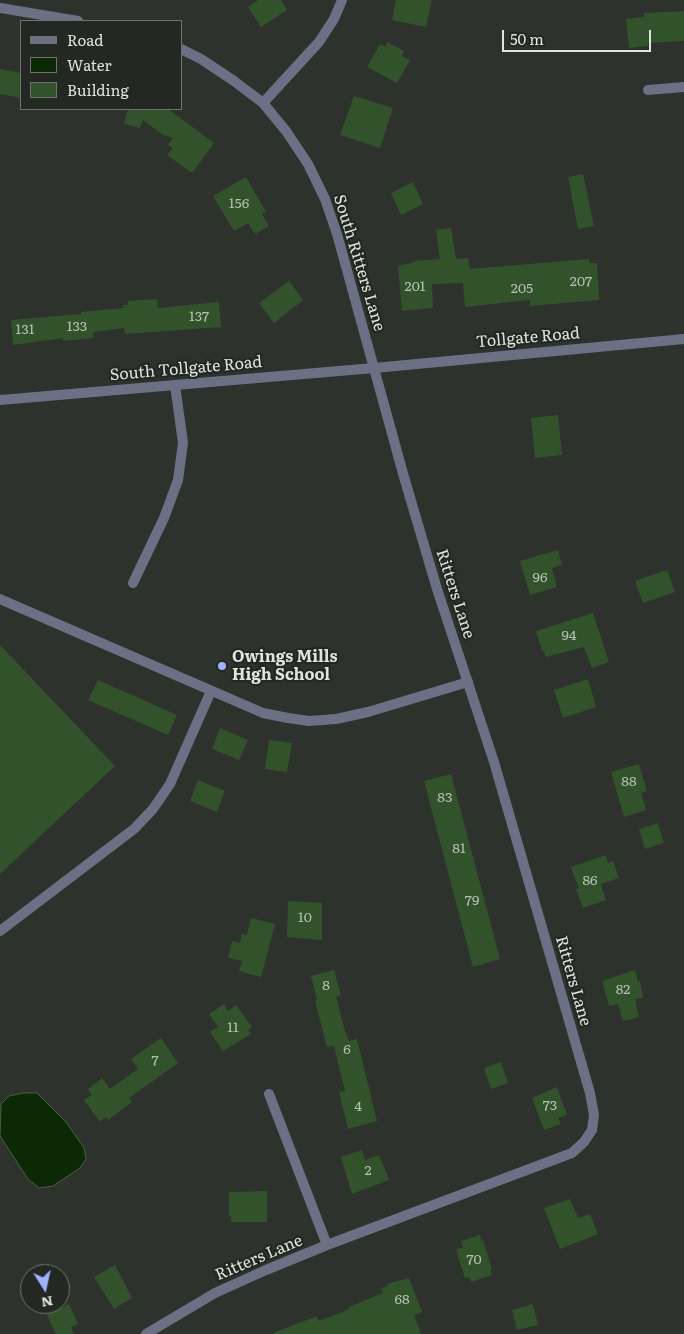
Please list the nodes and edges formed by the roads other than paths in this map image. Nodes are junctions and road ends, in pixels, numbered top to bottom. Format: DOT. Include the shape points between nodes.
graph roads {
  1 [pos="342,0"];
  2 [pos="0,8"];
  3 [pos="72,20"];
  4 [pos="182,50"];
  5 [pos="684,87"];
  6 [pos="648,90"];
  7 [pos="263,102"];
  8 [pos="684,339"];
  9 [pos="374,368"];
  10 [pos="175,385"];
  11 [pos="0,400"];
  12 [pos="133,584"];
  13 [pos="0,599"];
  14 [pos="468,682"];
  15 [pos="211,691"];
  16 [pos="0,931"];
  17 [pos="269,1094"];
  18 [pos="327,1245"];
  19 [pos="146,1334"];
  1 -- 7 [label="street" via="319,42"];
  2 -- 3 [label="street"];
  4 -- 7 [label="street, South Ritters Lane"];
  5 -- 6 [label="street"];
  7 -- 9 [label="street, South Ritters Lane" via="308,164 325,199"];
  8 -- 9 [label="street, Tollgate Road"];
  9 -- 10 [label="street, South Tollgate Road"];
  9 -- 14 [label="street, Ritters Lane" via="437,589"];
  10 -- 11 [label="street, South Tollgate Road"];
  10 -- 12 [label="street" via="183,443 178,480"];
  13 -- 15 [label="street"];
  14 -- 15 [label="street" via="368,712 309,721 263,713"];
  14 -- 18 [label="street, Ritters Lane" via="590,1092 594,1115 592,1130 572,1153"];
  15 -- 16 [label="street" via="170,784 153,809 134,829"];
  17 -- 18 [label="street"];
  18 -- 19 [label="street, Ritters Lane" via="215,1293"];
}
